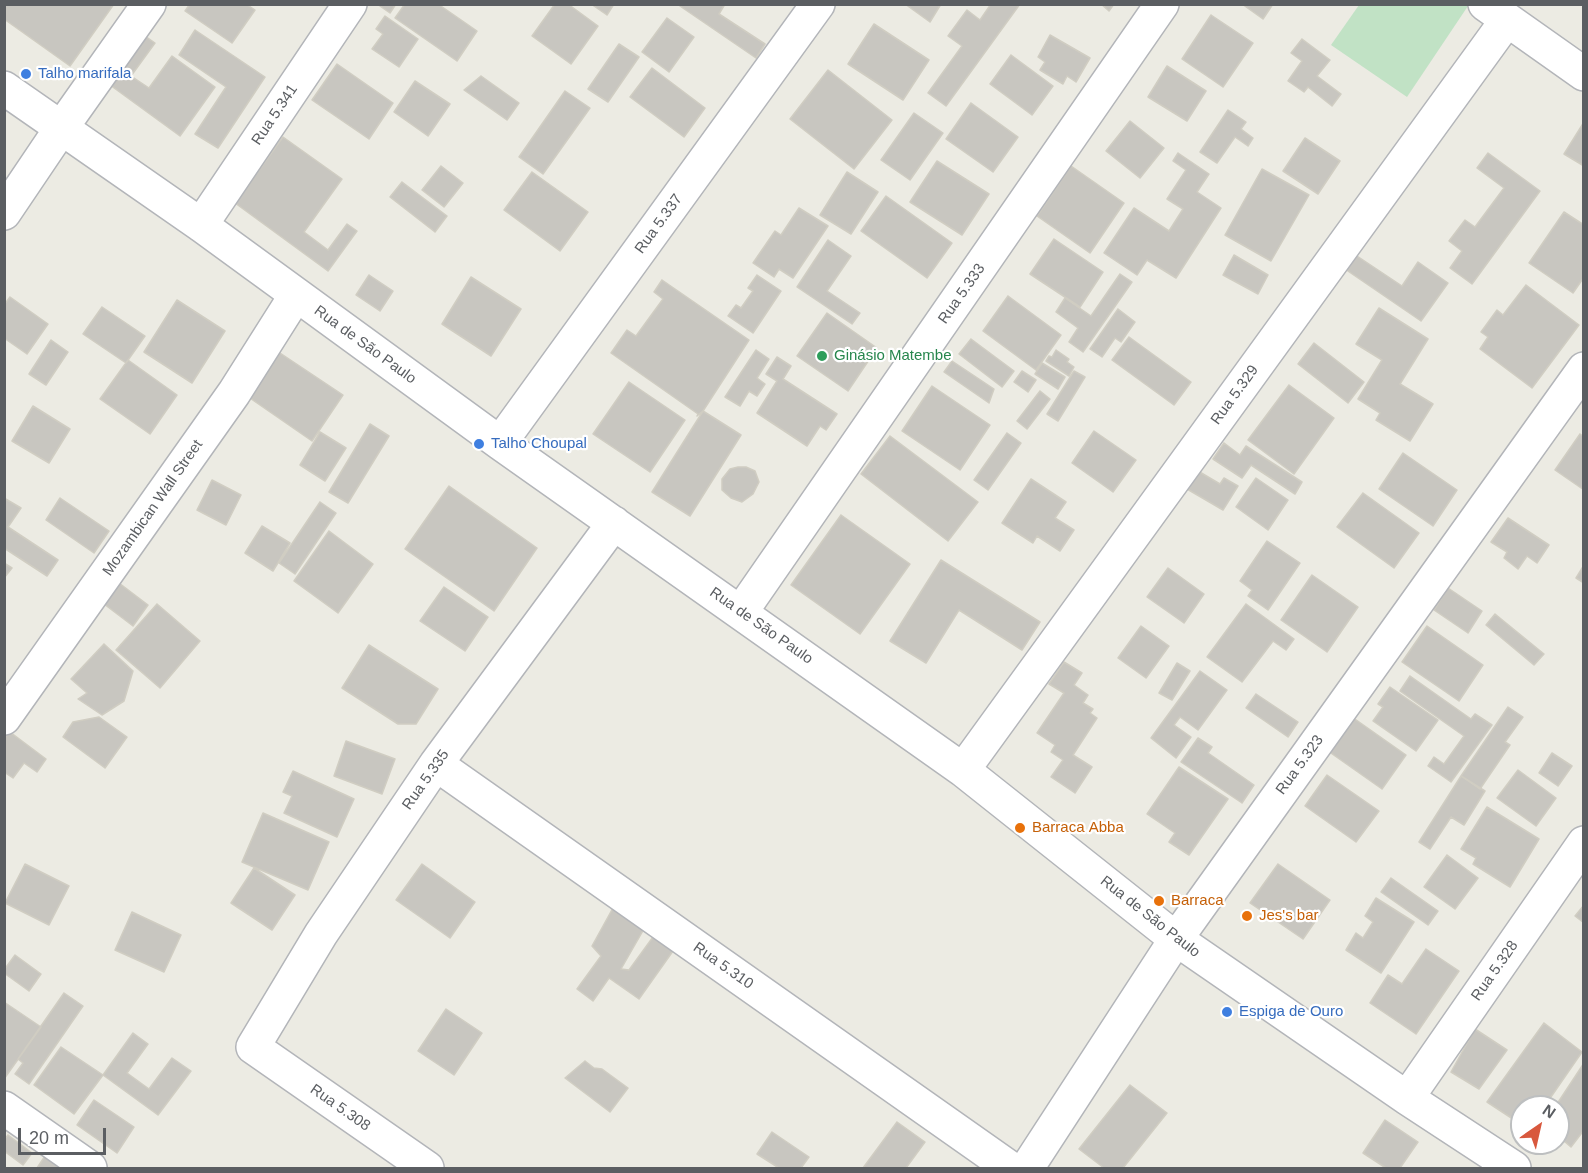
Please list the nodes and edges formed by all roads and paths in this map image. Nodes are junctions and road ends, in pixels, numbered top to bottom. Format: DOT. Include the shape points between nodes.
graph roads {
  1 [pos="149,4"];
  2 [pos="350,4"];
  3 [pos="818,4"];
  4 [pos="1162,4"];
  5 [pos="1496,12"];
  6 [pos="1584,74"];
  7 [pos="4,88"];
  8 [pos="62,127"];
  9 [pos="4,213"];
  10 [pos="201,225"];
  11 [pos="296,295"];
  12 [pos="1584,369"];
  13 [pos="500,443"];
  14 [pos="614,523"];
  15 [pos="741,612"];
  16 [pos="4,718"];
  17 [pos="436,764"];
  18 [pos="963,770"];
  19 [pos="1584,843"];
  20 [pos="1176,939"];
  21 [pos="253,1047"];
  22 [pos="1407,1098"];
  23 [pos="4,1108"];
  24 [pos="90,1168"];
  25 [pos="428,1168"];
  26 [pos="1010,1168"];
  27 [pos="1027,1168"];
  28 [pos="1514,1168"];
  1 -- 8 [label="street"];
  2 -- 10 [label="street, Rua 5.341"];
  3 -- 13 [label="street, Rua 5.337"];
  4 -- 15 [label="street, Rua 5.333"];
  5 -- 6 [label="street"];
  5 -- 18 [label="street, Rua 5.329"];
  7 -- 8 [label="street, Rua de São Paulo"];
  8 -- 9 [label="street"];
  8 -- 10 [label="street, Rua de São Paulo"];
  10 -- 11 [label="street, Rua de São Paulo"];
  11 -- 13 [label="street, Rua de São Paulo"];
  11 -- 16 [label="street, Mozambican Wall Street" via="234,393"];
  12 -- 20 [label="street, Rua 5.323"];
  13 -- 14 [label="street, Rua de São Paulo"];
  14 -- 15 [label="street, Rua de São Paulo"];
  14 -- 17 [label="street, Rua 5.335"];
  15 -- 18 [label="street, Rua de São Paulo"];
  17 -- 21 [label="street, Rua 5.335" via="321,934"];
  17 -- 26 [label="street, Rua 5.310"];
  18 -- 20 [label="street, Rua de São Paulo"];
  19 -- 22 [label="street, Rua 5.328"];
  20 -- 22 [label="street, Rua de São Paulo"];
  20 -- 27 [label="street, Rua 5.323"];
  21 -- 25 [label="street, Rua 5.308"];
  22 -- 28 [label="street, Rua de São Paulo"];
  23 -- 24 [label="street"];
}
